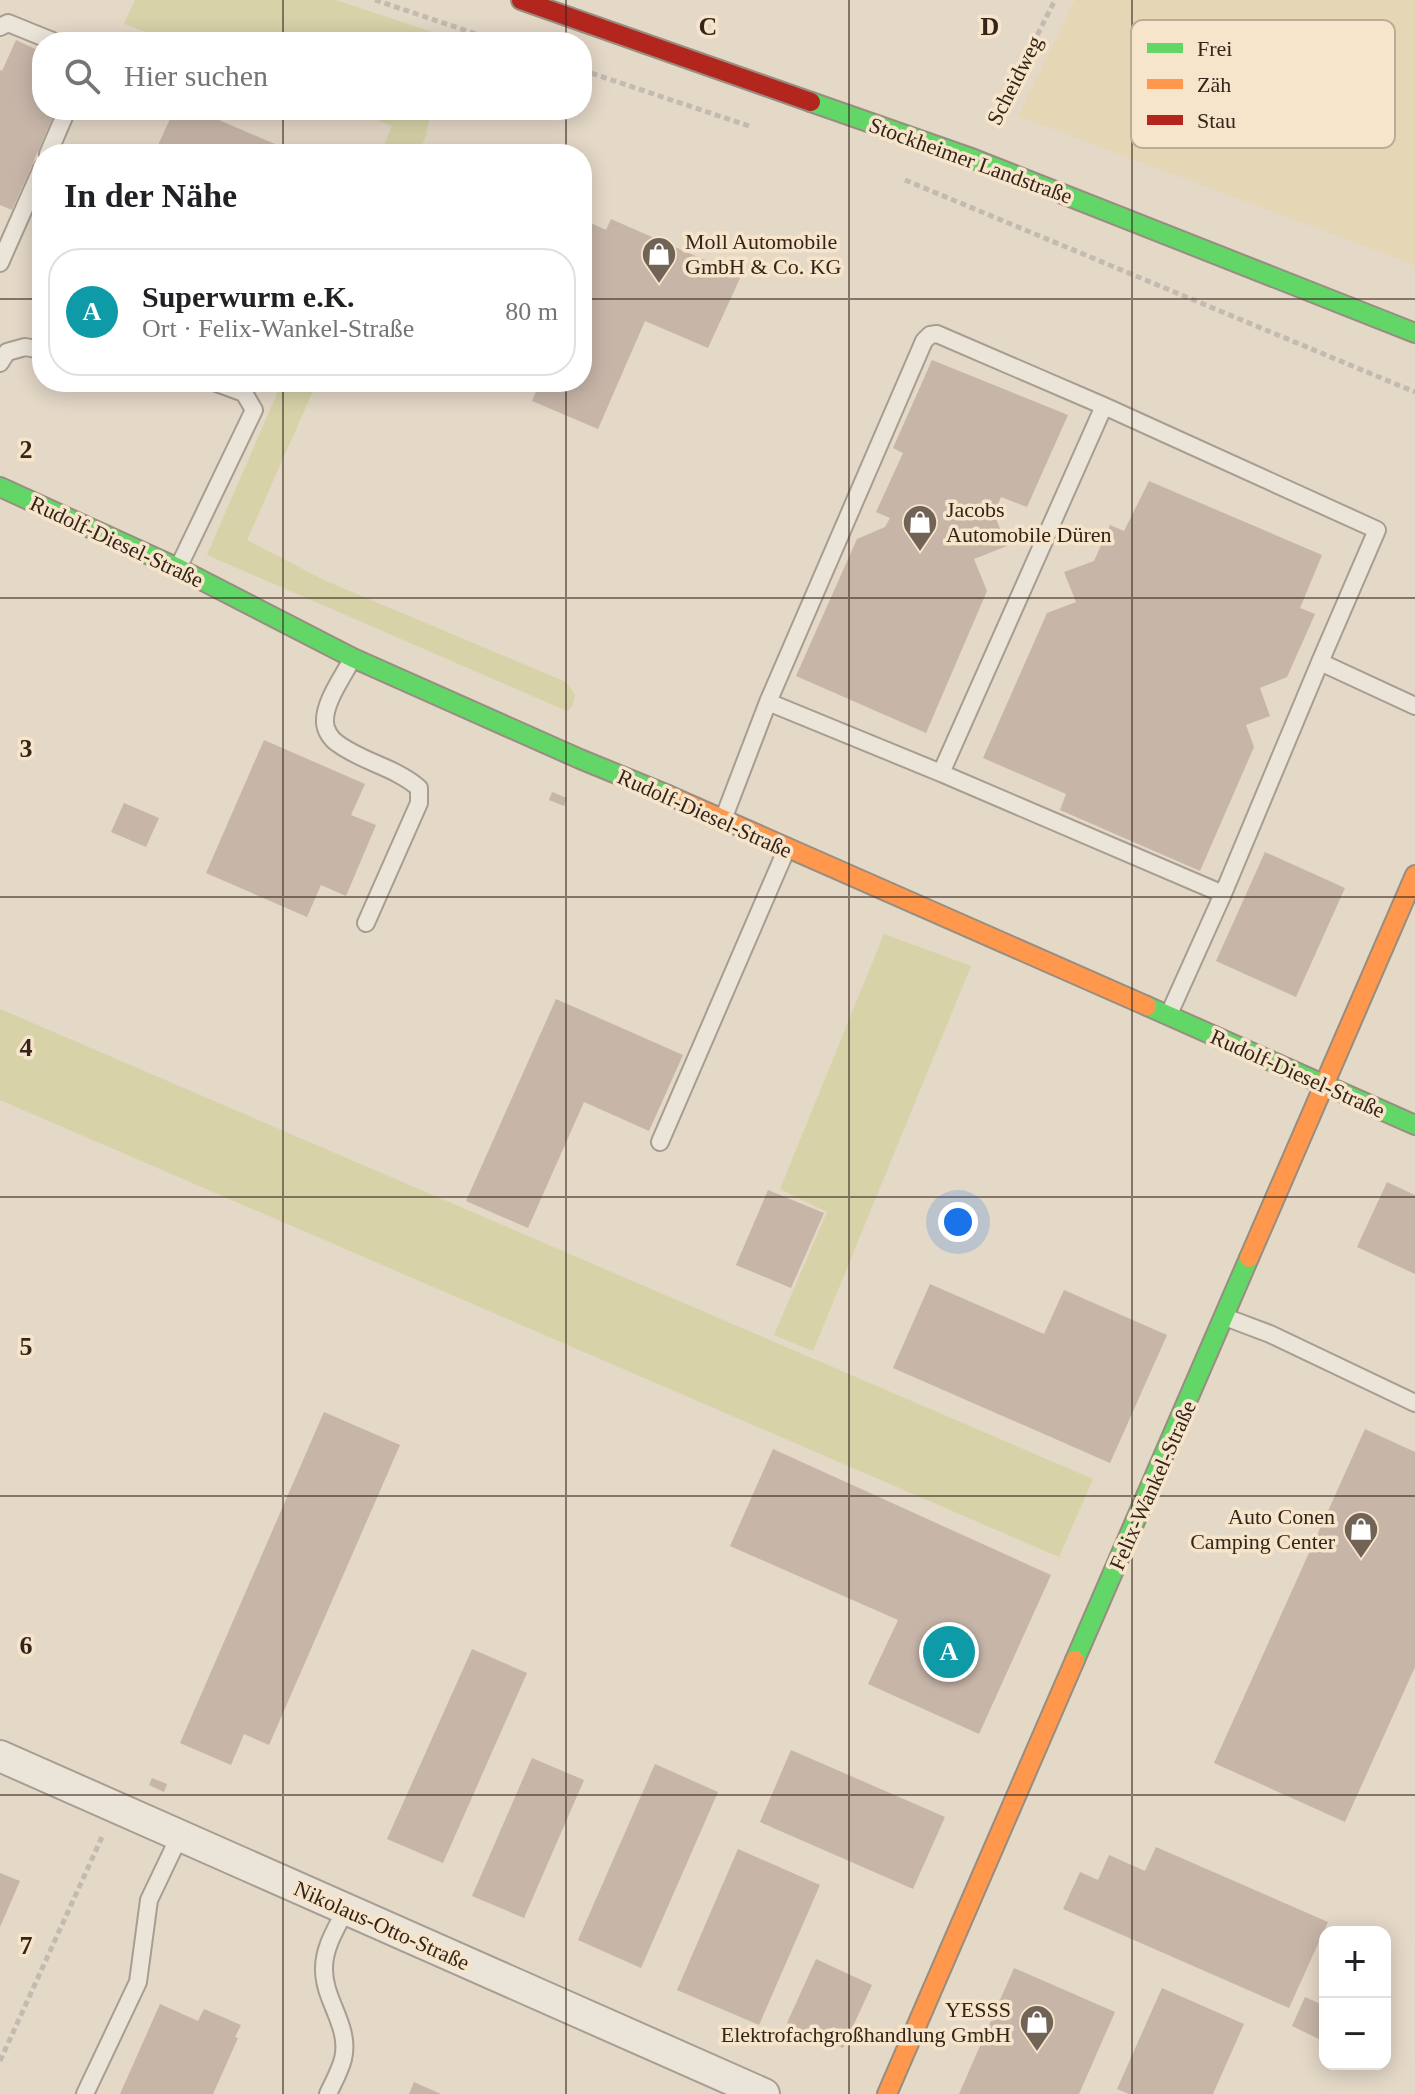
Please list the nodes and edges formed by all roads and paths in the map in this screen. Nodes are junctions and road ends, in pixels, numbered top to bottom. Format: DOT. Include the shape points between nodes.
graph roads {
  1 [pos="375,0"];
  2 [pos="521,0"];
  3 [pos="1055,0"];
  4 [pos="0,27"];
  5 [pos="470,32"];
  6 [pos="32,33"];
  7 [pos="592,73"];
  8 [pos="63,120"];
  9 [pos="760,129"];
  10 [pos="52,144"];
  11 [pos="974,159"];
  12 [pos="893,175"];
  13 [pos="32,191"];
  14 [pos="0,263"];
  15 [pos="1415,333"];
  16 [pos="32,348"];
  17 [pos="0,363"];
  18 [pos="241,392"];
  19 [pos="1415,392"];
  20 [pos="1104,406"];
  21 [pos="0,487"];
  22 [pos="178,568"];
  23 [pos="353,658"];
  24 [pos="1320,662"];
  25 [pos="768,702"];
  26 [pos="1415,706"];
  27 [pos="941,773"];
  28 [pos="724,818"];
  29 [pos="787,848"];
  30 [pos="1415,875"];
  31 [pos="1223,894"];
  32 [pos="366,923"];
  33 [pos="1169,1015"];
  34 [pos="1327,1084"];
  35 [pos="1415,1125"];
  36 [pos="660,1142"];
  37 [pos="1225,1317"];
  38 [pos="1415,1403"];
  39 [pos="0,1756"];
  40 [pos="116,1807"];
  41 [pos="180,1835"];
  42 [pos="346,1909"];
  43 [pos="0,2061"];
  44 [pos="85,2094"];
  45 [pos="328,2094"];
  46 [pos="764,2094"];
  47 [pos="887,2094"];
  1 -- 5 [label="path"];
  2 -- 11 [label="street, Stockheimer Landstraße"];
  3 -- 11 [label="path, Scheidweg"];
  4 -- 6 [label="lane" via="8,23"];
  7 -- 9 [label="path"];
  8 -- 10 [label="lane"];
  11 -- 15 [label="street, Stockheimer Landstraße"];
  12 -- 19 [label="path"];
  13 -- 14 [label="lane"];
  16 -- 17 [label="lane" via="7,352"];
  18 -- 22 [label="lane" via="254,410"];
  20 -- 24 [label="lane" via="1377,530"];
  20 -- 25 [label="lane" via="930,335"];
  20 -- 27 [label="lane"];
  21 -- 22 [label="street, Rudolf-Diesel-Straße"];
  22 -- 23 [label="street, Rudolf-Diesel-Straße"];
  23 -- 28 [label="street, Rudolf-Diesel-Straße"];
  23 -- 32 [label="lane" via="333,695 327,731 336,743 419,788 419,803"];
  24 -- 26 [label="lane"];
  24 -- 31 [label="lane"];
  25 -- 27 [label="lane"];
  25 -- 28 [label="lane"];
  27 -- 31 [label="lane"];
  28 -- 29 [label="street, Rudolf-Diesel-Straße"];
  29 -- 33 [label="street, Rudolf-Diesel-Straße"];
  29 -- 36 [label="lane"];
  30 -- 34 [label="street, Felix-Wankel-Straße"];
  31 -- 33 [label="lane"];
  33 -- 34 [label="street, Rudolf-Diesel-Straße"];
  34 -- 35 [label="street, Rudolf-Diesel-Straße"];
  34 -- 37 [label="street, Felix-Wankel-Straße"];
  37 -- 38 [label="lane"];
  37 -- 47 [label="street, Felix-Wankel-Straße"];
  39 -- 40 [label="street, Nikolaus-Otto-Straße"];
  40 -- 41 [label="street, Nikolaus-Otto-Straße"];
  40 -- 43 [label="path"];
  41 -- 42 [label="street, Nikolaus-Otto-Straße"];
  41 -- 44 [label="lane" via="149,1900 138,1982"];
  42 -- 45 [label="lane" via="324,1967 326,1990 345,2038 343,2059"];
  42 -- 46 [label="street, Nikolaus-Otto-Straße"];
}
